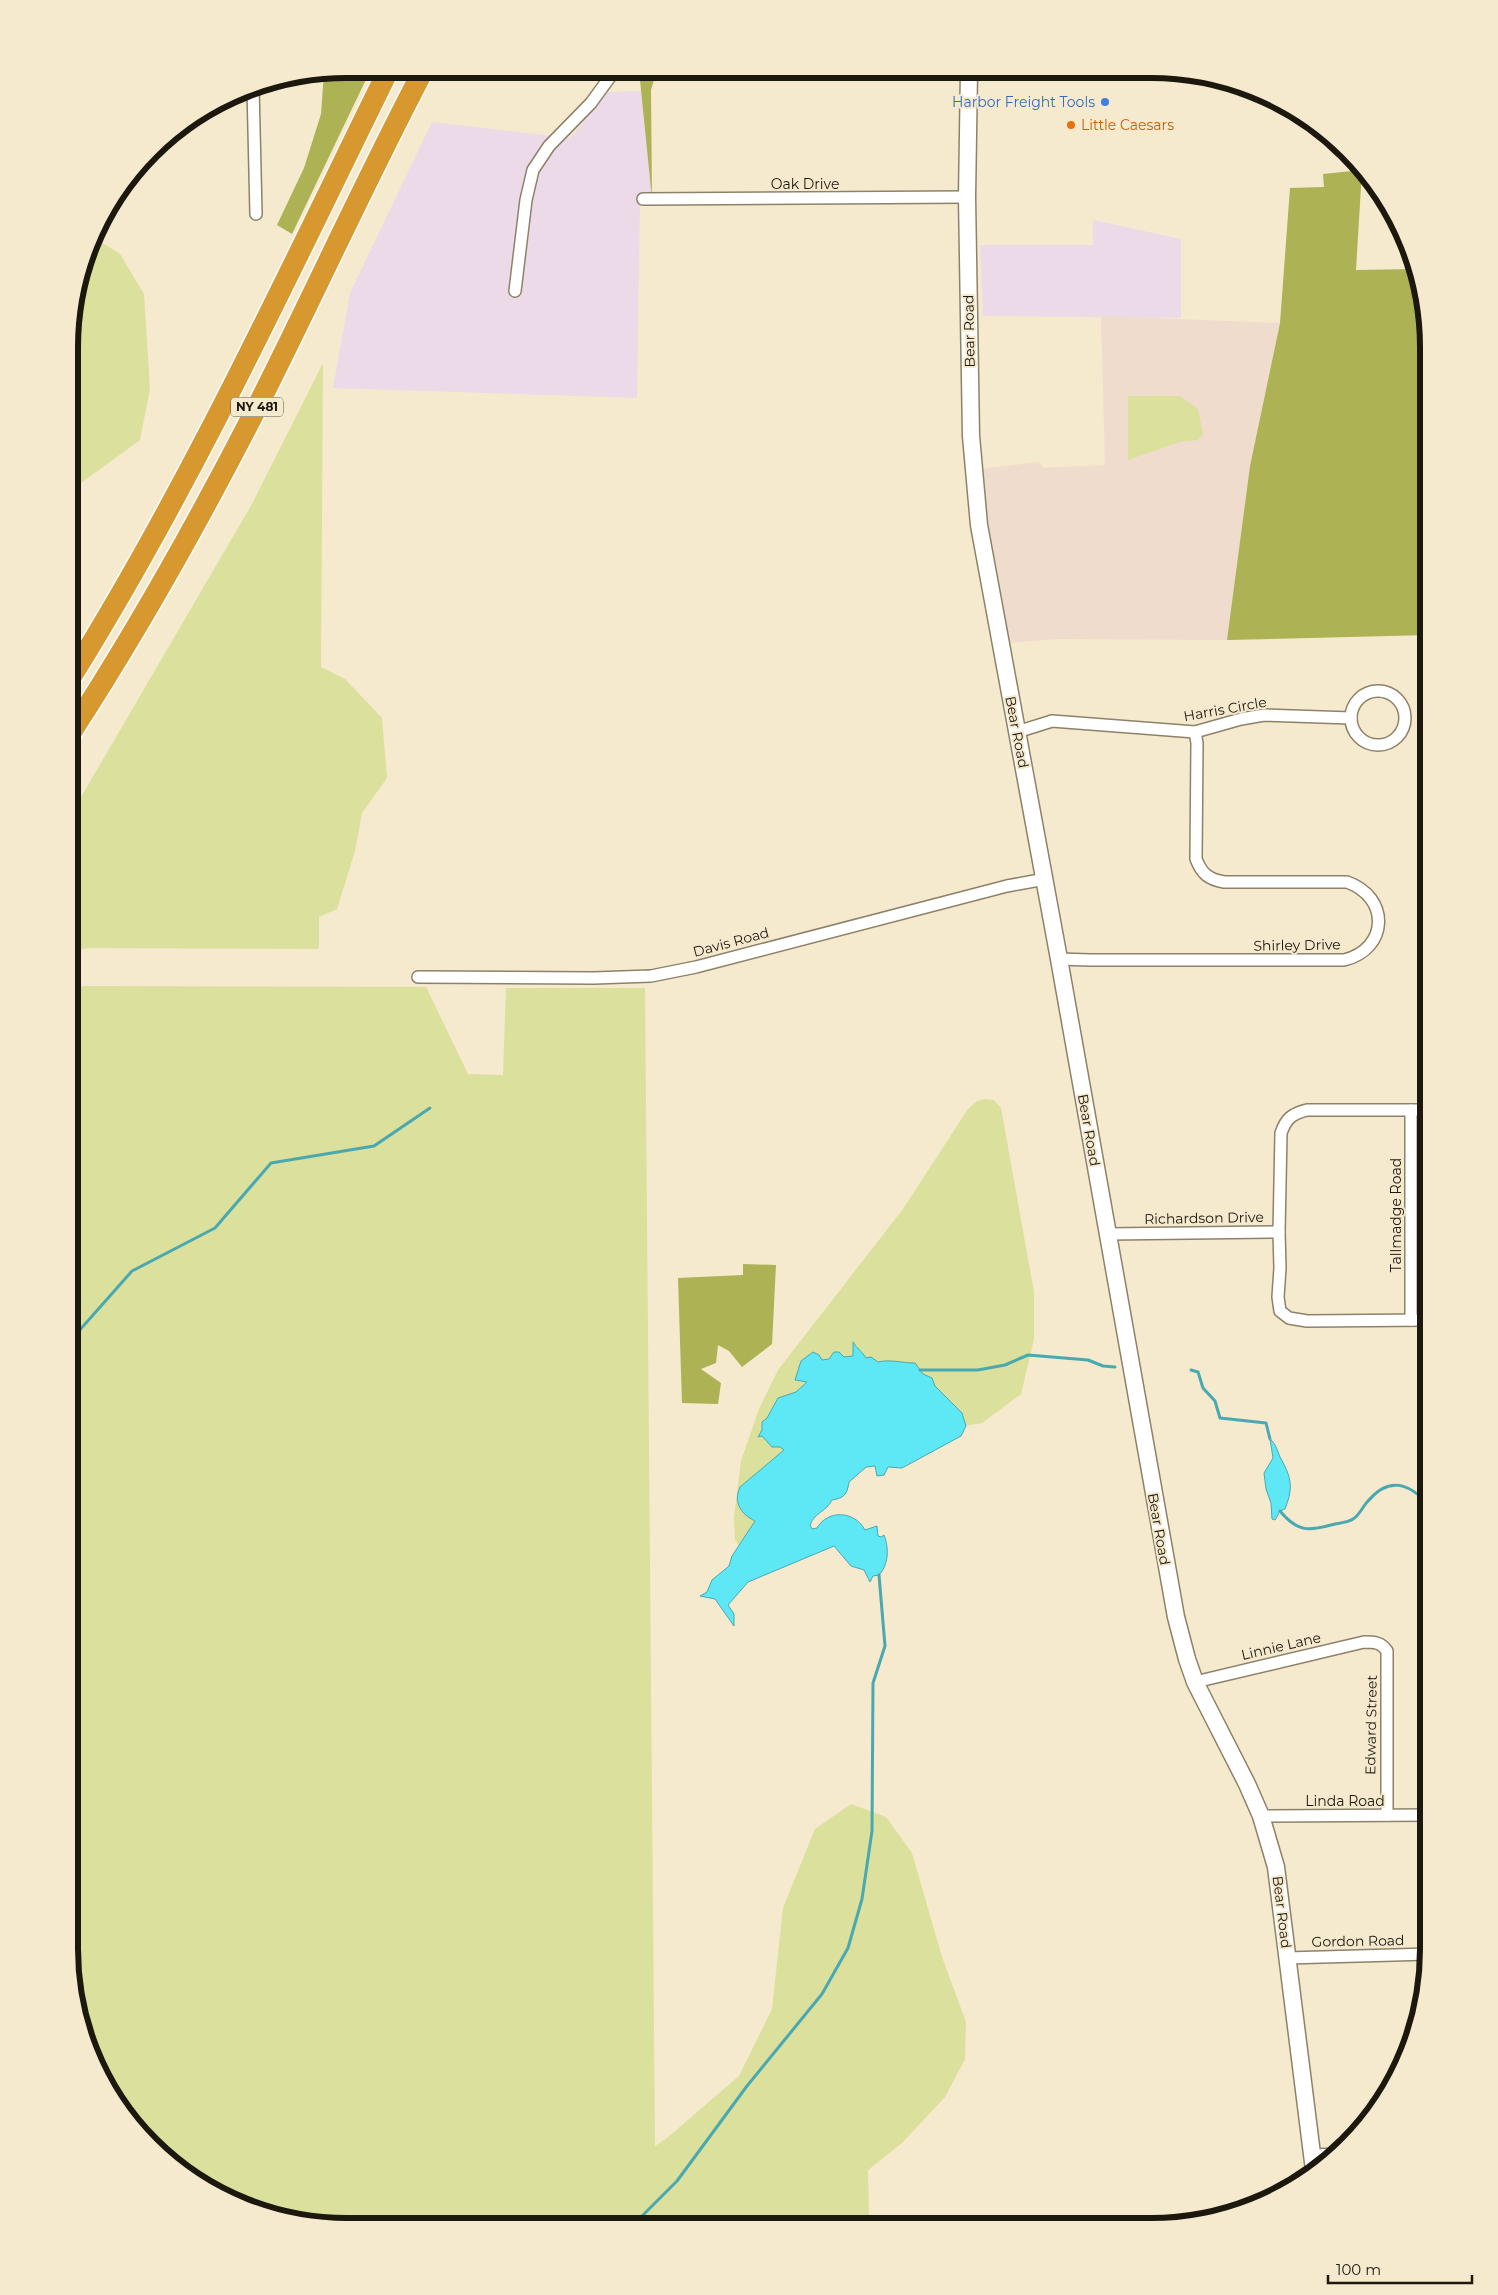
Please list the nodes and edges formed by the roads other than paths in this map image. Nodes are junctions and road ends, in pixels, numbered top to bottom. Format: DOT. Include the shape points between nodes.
graph roads {
  1 [pos="385,78"];
  2 [pos="420,78"];
  3 [pos="609,78"];
  4 [pos="969,78"];
  5 [pos="253,94"];
  6 [pos="967,197"];
  7 [pos="642,199"];
  8 [pos="256,214"];
  9 [pos="515,290"];
  10 [pos="77,667"];
  11 [pos="1352,718"];
  12 [pos="77,723"];
  13 [pos="1017,732"];
  14 [pos="1194,732"];
  15 [pos="1044,879"];
  16 [pos="1059,959"];
  17 [pos="418,976"];
  18 [pos="1411,1110"];
  19 [pos="1420,1110"];
  20 [pos="1279,1232"];
  21 [pos="1108,1234"];
  22 [pos="1411,1320"];
  23 [pos="1420,1320"];
  24 [pos="1375,1642"];
  25 [pos="1195,1682"];
  26 [pos="1420,1814"];
  27 [pos="1387,1815"];
  28 [pos="1261,1816"];
  29 [pos="1420,1954"];
  30 [pos="1288,1958"];
  31 [pos="1314,2163"];
  1 -- 10 [label="highway, NY 481" via="187,475"];
  2 -- 12 [label="highway, NY 481" via="252,416 165,578"];
  3 -- 9 [label="street" via="533,170"];
  4 -- 6 [label="main road, Bear Road"];
  5 -- 8 [label="street"];
  6 -- 7 [label="street, Oak Drive"];
  6 -- 13 [label="main road, Bear Road" via="973,480"];
  11 -- 11 [label="street" via="1360,737 1379,745 1398,737 1405,718 1397,698 1378,691 1359,699 1353,708"];
  11 -- 14 [label="street, Harris Circle" via="1264,715"];
  13 -- 14 [label="street, Harris Circle" via="1052,721 1069,720"];
  13 -- 15 [label="main road, Bear Road"];
  14 -- 16 [label="street, Shirley Drive" via="1197,743 1196,859 1201,872 1212,880 1224,882 1347,882 1358,886 1375,904 1378,916 1376,936 1368,948 1344,960"];
  15 -- 16 [label="main road, Bear Road"];
  15 -- 17 [label="street, Davis Road" via="651,976"];
  16 -- 21 [label="main road, Bear Road"];
  18 -- 19 [label="street"];
  18 -- 20 [label="street" via="1307,1110 1295,1113 1286,1121 1281,1133"];
  18 -- 22 [label="street, Tallmadge Road"];
  20 -- 21 [label="street, Richardson Drive"];
  20 -- 22 [label="street, Richardson Drive" via="1278,1297 1280,1311 1289,1318 1307,1322"];
  21 -- 25 [label="main road, Bear Road" via="1166,1569 1186,1658"];
  22 -- 23 [label="street, Richardson Drive"];
  24 -- 25 [label="street, Linnie Lane"];
  24 -- 27 [label="street, Edward Street" via="1383,1645 1386,1651"];
  25 -- 28 [label="main road, Bear Road"];
  26 -- 27 [label="street, Linda Road"];
  27 -- 28 [label="street, Linda Road"];
  28 -- 30 [label="main road, Bear Road" via="1276,1866"];
  29 -- 30 [label="street, Gordon Road"];
  30 -- 31 [label="main road, Bear Road"];
}
